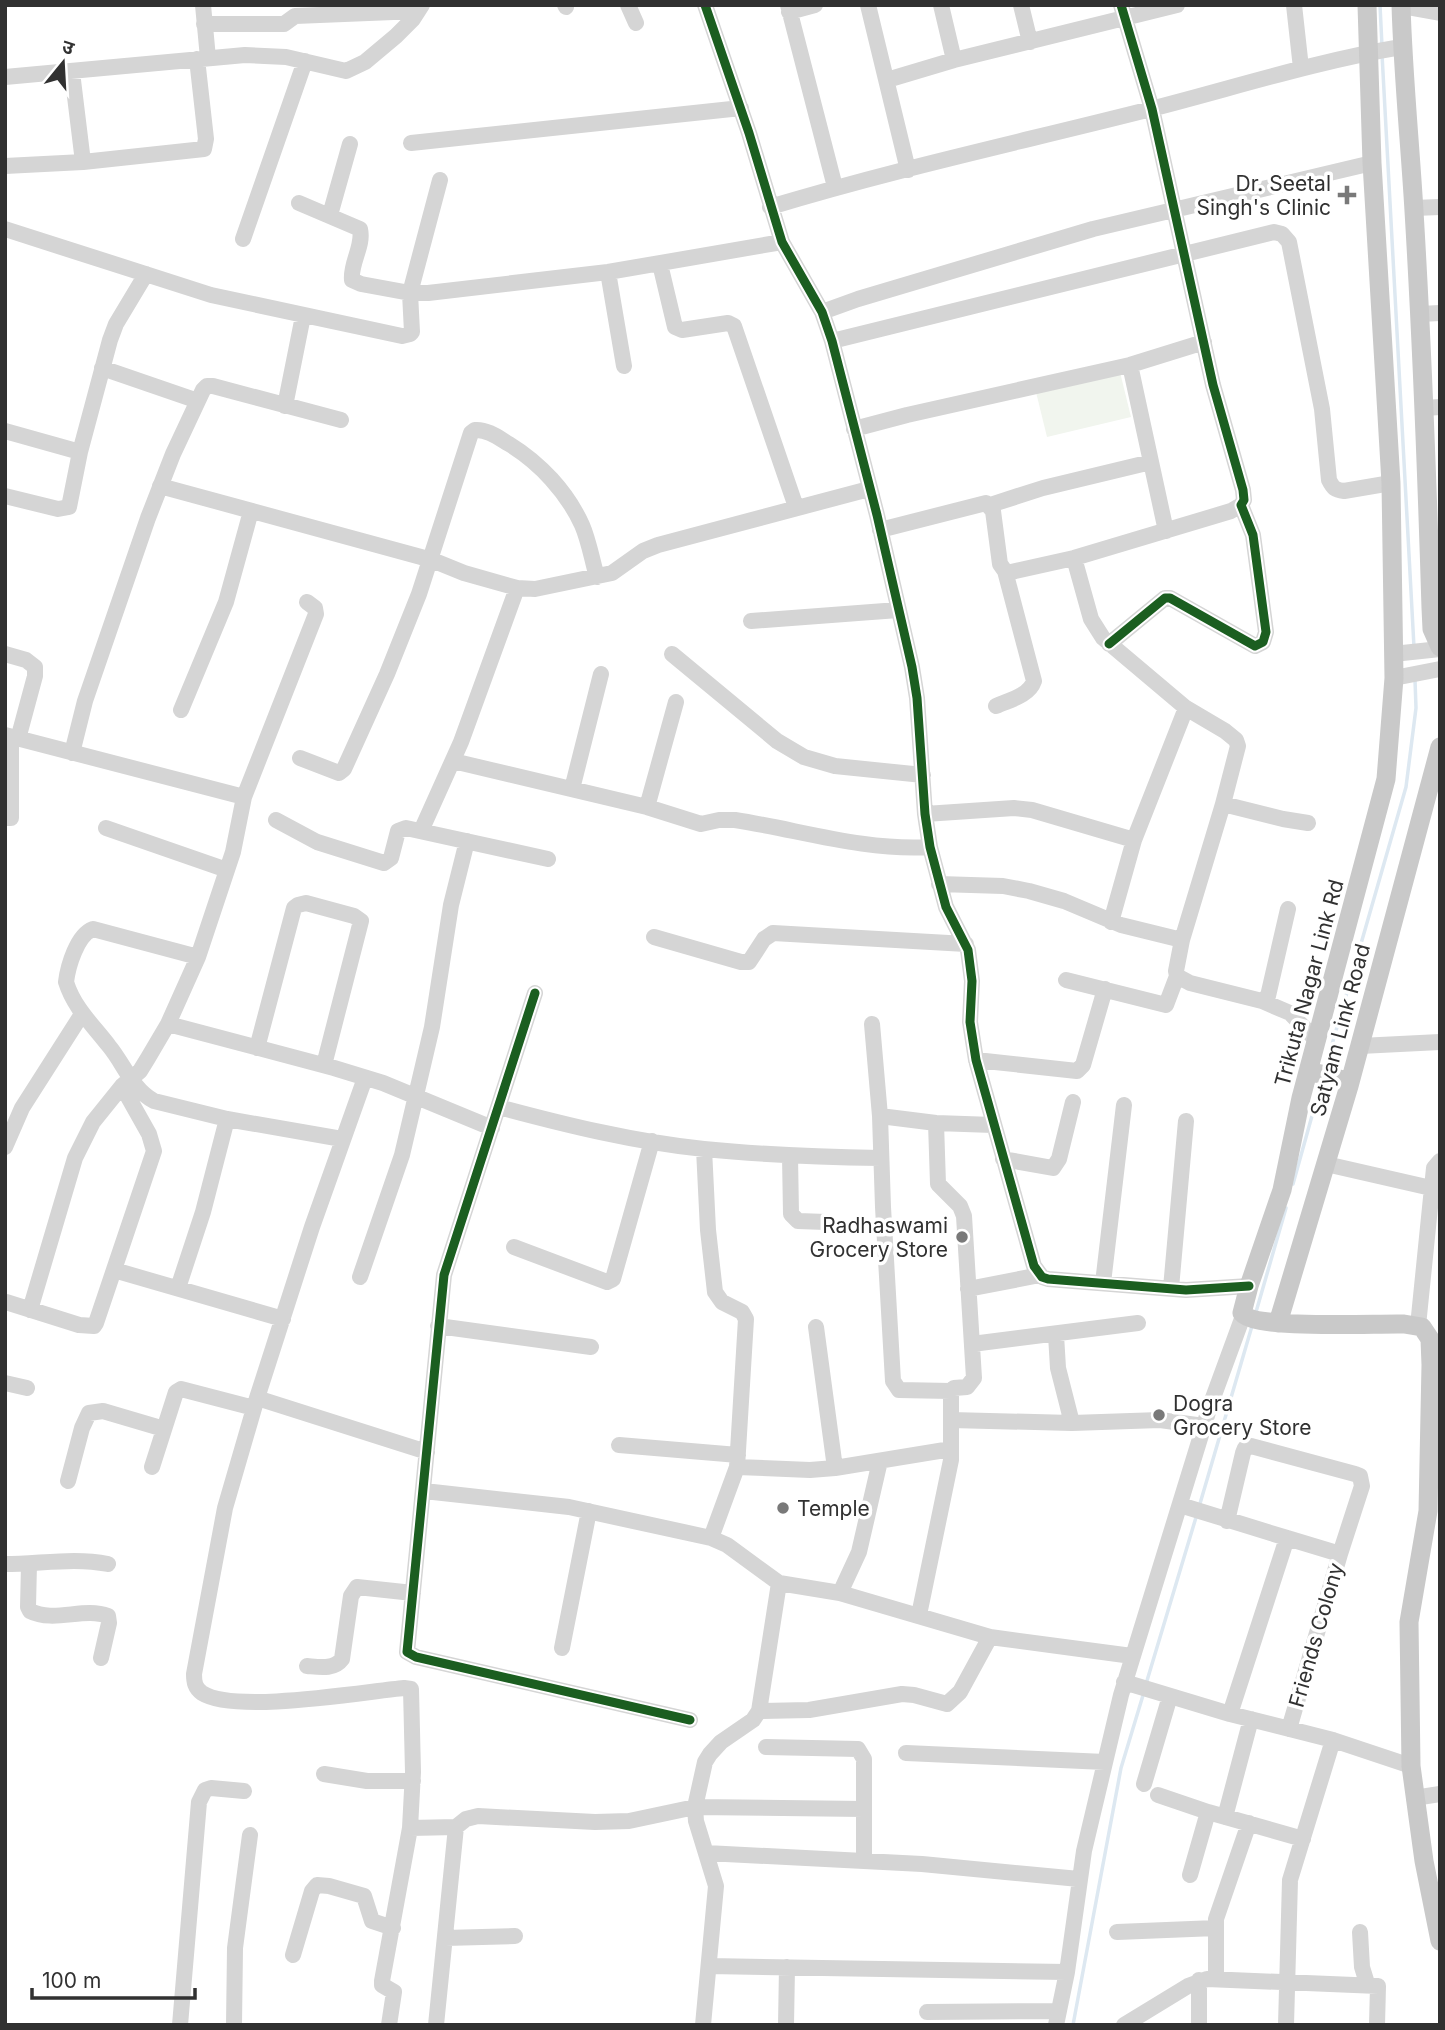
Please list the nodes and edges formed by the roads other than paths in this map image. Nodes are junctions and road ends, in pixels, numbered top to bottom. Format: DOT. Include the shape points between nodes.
graph roads {
  1 [pos="203,5"];
  2 [pos="628,5"];
  3 [pos="705,5"];
  4 [pos="815,5"];
  5 [pos="868,5"];
  6 [pos="941,5"];
  7 [pos="1021,5"];
  8 [pos="1177,5"];
  9 [pos="1294,5"];
  10 [pos="1367,5"];
  11 [pos="1401,6"];
  12 [pos="420,8"];
  13 [pos="789,9"];
  14 [pos="1124,12"];
  15 [pos="1440,13"];
  16 [pos="636,23"];
  17 [pos="204,24"];
  18 [pos="1030,42"];
  19 [pos="1397,48"];
  20 [pos="1371,52"];
  21 [pos="202,59"];
  22 [pos="954,60"];
  23 [pos="305,61"];
  24 [pos="1301,68"];
  25 [pos="72,72"];
  26 [pos="5,77"];
  27 [pos="887,80"];
  28 [pos="741,108"];
  29 [pos="1152,109"];
  30 [pos="411,143"];
  31 [pos="350,144"];
  32 [pos="83,162"];
  33 [pos="1372,163"];
  34 [pos="5,166"];
  35 [pos="908,170"];
  36 [pos="440,180"];
  37 [pos="835,187"];
  38 [pos="299,203"];
  39 [pos="770,207"];
  40 [pos="1440,207"];
  41 [pos="1414,208"];
  42 [pos="1174,210"];
  43 [pos="330,215"];
  44 [pos="6,231"];
  45 [pos="243,239"];
  46 [pos="782,242"];
  47 [pos="1185,254"];
  48 [pos="660,264"];
  49 [pos="608,272"];
  50 [pos="146,274"];
  51 [pos="410,293"];
  52 [pos="822,312"];
  53 [pos="1430,314"];
  54 [pos="303,316"];
  55 [pos="832,341"];
  56 [pos="1204,342"];
  57 [pos="1130,365"];
  58 [pos="625,366"];
  59 [pos="102,368"];
  60 [pos="198,401"];
  61 [pos="285,406"];
  62 [pos="1432,407"];
  63 [pos="341,421"];
  64 [pos="854,429"];
  65 [pos="5,431"];
  66 [pos="80,452"];
  67 [pos="1151,462"];
  68 [pos="1391,483"];
  69 [pos="160,486"];
  70 [pos="869,489"];
  71 [pos="6,498"];
  72 [pos="990,505"];
  73 [pos="1241,505"];
  74 [pos="796,507"];
  75 [pos="251,511"];
  76 [pos="880,530"];
  77 [pos="1166,531"];
  78 [pos="1074,558"];
  79 [pos="432,560"];
  80 [pos="1005,571"];
  81 [pos="597,577"];
  82 [pos="517,588"];
  83 [pos="307,602"];
  84 [pos="898,610"];
  85 [pos="751,621"];
  86 [pos="1109,644"];
  87 [pos="1440,648"];
  88 [pos="1408,652"];
  89 [pos="5,654"];
  90 [pos="672,654"];
  91 [pos="1440,669"];
  92 [pos="601,674"];
  93 [pos="1408,676"];
  94 [pos="676,702"];
  95 [pos="996,706"];
  96 [pos="1186,708"];
  97 [pos="181,710"];
  98 [pos="11,737"];
  99 [pos="1440,747"];
  100 [pos="72,753"];
  101 [pos="300,758"];
  102 [pos="453,761"];
  103 [pos="923,775"];
  104 [pos="572,789"];
  105 [pos="244,797"];
  106 [pos="1223,804"];
  107 [pos="647,807"];
  108 [pos="925,814"];
  109 [pos="5,818"];
  110 [pos="276,820"];
  111 [pos="1308,822"];
  112 [pos="106,828"];
  113 [pos="421,831"];
  114 [pos="1135,840"];
  115 [pos="467,841"];
  116 [pos="930,847"];
  117 [pos="548,859"];
  118 [pos="227,870"];
  119 [pos="939,884"];
  120 [pos="1288,909"];
  121 [pos="1111,922"];
  122 [pos="654,937"];
  123 [pos="1182,940"];
  124 [pos="966,944"];
  125 [pos="198,957"];
  126 [pos="1177,976"];
  127 [pos="1066,980"];
  128 [pos="1105,989"];
  129 [pos="534,993"];
  130 [pos="1262,1001"];
  131 [pos="82,1014"];
  132 [pos="168,1024"];
  133 [pos="872,1024"];
  134 [pos="1317,1041"];
  135 [pos="1440,1042"];
  136 [pos="1360,1046"];
  137 [pos="257,1048"];
  138 [pos="976,1060"];
  139 [pos="324,1065"];
  140 [pos="1314,1072"];
  141 [pos="365,1078"];
  142 [pos="1345,1081"];
  143 [pos="127,1082"];
  144 [pos="416,1095"];
  145 [pos="1073,1102"];
  146 [pos="1124,1105"];
  147 [pos="499,1107"];
  148 [pos="880,1116"];
  149 [pos="227,1119"];
  150 [pos="1186,1121"];
  151 [pos="936,1123"];
  152 [pos="993,1125"];
  153 [pos="492,1128"];
  154 [pos="342,1139"];
  155 [pos="652,1141"];
  156 [pos="5,1147"];
  157 [pos="704,1149"];
  158 [pos="790,1156"];
  159 [pos="881,1158"];
  160 [pos="1003,1159"];
  161 [pos="1440,1161"];
  162 [pos="1326,1164"];
  163 [pos="1431,1188"];
  164 [pos="826,1222"];
  165 [pos="1434,1228"];
  166 [pos="514,1247"];
  167 [pos="114,1270"];
  168 [pos="1040,1275"];
  169 [pos="360,1277"];
  170 [pos="1103,1283"];
  171 [pos="1249,1286"];
  172 [pos="1171,1288"];
  173 [pos="178,1289"];
  174 [pos="968,1289"];
  175 [pos="6,1302"];
  176 [pos="30,1310"];
  177 [pos="282,1319"];
  178 [pos="1257,1320"];
  179 [pos="1138,1323"];
  180 [pos="438,1326"];
  181 [pos="816,1327"];
  182 [pos="1428,1329"];
  183 [pos="1056,1335"];
  184 [pos="972,1344"];
  185 [pos="591,1347"];
  186 [pos="5,1383"];
  187 [pos="27,1388"];
  188 [pos="951,1391"];
  189 [pos="256,1403"];
  190 [pos="951,1420"];
  191 [pos="1072,1423"];
  192 [pos="1204,1426"];
  193 [pos="164,1429"];
  194 [pos="619,1444"];
  195 [pos="951,1449"];
  196 [pos="427,1452"];
  197 [pos="737,1461"];
  198 [pos="880,1461"];
  199 [pos="152,1466"];
  200 [pos="835,1468"];
  201 [pos="68,1481"];
  202 [pos="424,1491"];
  203 [pos="1192,1510"];
  204 [pos="589,1511"];
  205 [pos="1227,1521"];
  206 [pos="711,1538"];
  207 [pos="1287,1538"];
  208 [pos="1340,1554"];
  209 [pos="5,1563"];
  210 [pos="29,1564"];
  211 [pos="108,1564"];
  212 [pos="779,1583"];
  213 [pos="413,1593"];
  214 [pos="840,1593"];
  215 [pos="919,1615"];
  216 [pos="990,1636"];
  217 [pos="562,1648"];
  218 [pos="1132,1656"];
  219 [pos="101,1658"];
  220 [pos="307,1667"];
  221 [pos="1138,1687"];
  222 [pos="1170,1696"];
  223 [pos="759,1711"];
  224 [pos="1230,1714"];
  225 [pos="1251,1719"];
  226 [pos="690,1720"];
  227 [pos="1289,1729"];
  228 [pos="1333,1740"];
  229 [pos="766,1746"];
  230 [pos="906,1753"];
  231 [pos="1105,1762"];
  232 [pos="1411,1766"];
  233 [pos="324,1774"];
  234 [pos="413,1781"];
  235 [pos="1144,1784"];
  236 [pos="244,1791"];
  237 [pos="1440,1794"];
  238 [pos="1158,1795"];
  239 [pos="1414,1798"];
  240 [pos="695,1807"];
  241 [pos="864,1809"];
  242 [pos="1208,1812"];
  243 [pos="1225,1817"];
  244 [pos="1248,1824"];
  245 [pos="456,1827"];
  246 [pos="410,1828"];
  247 [pos="250,1835"];
  248 [pos="1303,1839"];
  249 [pos="706,1853"];
  250 [pos="864,1860"];
  251 [pos="1190,1875"];
  252 [pos="1079,1879"];
  253 [pos="393,1928"];
  254 [pos="1216,1928"];
  255 [pos="1116,1932"];
  256 [pos="1360,1932"];
  257 [pos="515,1936"];
  258 [pos="445,1938"];
  259 [pos="1440,1941"];
  260 [pos="293,1955"];
  261 [pos="709,1966"];
  262 [pos="787,1967"];
  263 [pos="1067,1972"];
  264 [pos="1208,1980"];
  265 [pos="1287,1982"];
  266 [pos="1362,1985"];
  267 [pos="927,2012"];
  268 [pos="1058,2018"];
  269 [pos="1139,2020"];
  270 [pos="180,2025"];
  271 [pos="234,2025"];
  272 [pos="389,2025"];
  273 [pos="436,2025"];
  274 [pos="703,2025"];
  275 [pos="786,2025"];
  276 [pos="1124,2025"];
  277 [pos="1199,2025"];
  278 [pos="1286,2025"];
  279 [pos="1377,2025"];
  1 -- 17 [label="street"];
  2 -- 16 [label="street"];
  3 -- 28 [label="street"];
  4 -- 13 [label="street"];
  5 -- 27 [label="street"];
  6 -- 22 [label="street"];
  7 -- 18 [label="street"];
  8 -- 14 [label="street"];
  9 -- 24 [label="street"];
  10 -- 20 [label="main road, Trikuta Nagar Link Rd"];
  11 -- 15 [label="street"];
  11 -- 19 [label="main road"];
  12 -- 17 [label="street" via="295,16 284,23"];
  12 -- 23 [label="street" via="396,36 356,67 346,71"];
  13 -- 37 [label="street"];
  14 -- 18 [label="street"];
  14 -- 29 [label="street"];
  17 -- 21 [label="street"];
  18 -- 22 [label="street"];
  19 -- 20 [label="street"];
  19 -- 41 [label="main road"];
  20 -- 24 [label="street"];
  20 -- 33 [label="main road, Trikuta Nagar Link Rd"];
  21 -- 23 [label="street" via="265,56"];
  21 -- 25 [label="street"];
  21 -- 32 [label="street" via="204,149"];
  22 -- 27 [label="street"];
  23 -- 45 [label="street"];
  24 -- 29 [label="street"];
  25 -- 26 [label="street"];
  25 -- 32 [label="street"];
  27 -- 35 [label="street"];
  28 -- 30 [label="street"];
  28 -- 39 [label="street"];
  29 -- 35 [label="street"];
  29 -- 42 [label="street"];
  31 -- 43 [label="street"];
  32 -- 34 [label="street"];
  33 -- 42 [label="street"];
  33 -- 68 [label="main road, Trikuta Nagar Link Rd"];
  35 -- 37 [label="street"];
  36 -- 51 [label="street"];
  37 -- 39 [label="street"];
  38 -- 43 [label="street"];
  39 -- 46 [label="street"];
  40 -- 41 [label="street"];
  41 -- 53 [label="main road"];
  42 -- 47 [label="street"];
  42 -- 52 [label="street" via="1093,229"];
  43 -- 51 [label="street" via="360,229 352,280"];
  44 -- 50 [label="street"];
  46 -- 48 [label="street"];
  46 -- 52 [label="street"];
  47 -- 55 [label="street"];
  47 -- 56 [label="street"];
  47 -- 68 [label="street" via="1273,232 1285,237 1322,409 1329,480 1338,490"];
  48 -- 49 [label="street"];
  48 -- 74 [label="street" via="675,327 734,326"];
  49 -- 51 [label="street"];
  49 -- 58 [label="street"];
  50 -- 54 [label="street"];
  50 -- 59 [label="street" via="117,324"];
  51 -- 54 [label="street" via="413,322 407,335"];
  52 -- 55 [label="street"];
  53 -- 62 [label="main road"];
  54 -- 61 [label="street"];
  55 -- 64 [label="street"];
  56 -- 57 [label="street"];
  56 -- 73 [label="street" via="1243,490"];
  57 -- 64 [label="street"];
  57 -- 67 [label="street"];
  59 -- 60 [label="street"];
  59 -- 66 [label="street"];
  60 -- 61 [label="street" via="207,386 213,386"];
  60 -- 69 [label="street"];
  61 -- 63 [label="street"];
  62 -- 87 [label="main road" via="1431,608 1432,629"];
  64 -- 70 [label="street"];
  65 -- 66 [label="street"];
  66 -- 71 [label="street" via="69,507 58,509"];
  67 -- 72 [label="street"];
  67 -- 77 [label="street"];
  68 -- 88 [label="main road, Trikuta Nagar Link Rd"];
  69 -- 75 [label="street"];
  69 -- 100 [label="street" via="85,701"];
  70 -- 74 [label="street"];
  70 -- 76 [label="street"];
  72 -- 76 [label="street" via="983,502"];
  72 -- 80 [label="street"];
  73 -- 77 [label="street"];
  73 -- 86 [label="street" via="1253,535 1260,579 1266,632 1261,645 1248,643 1170,598"];
  74 -- 81 [label="street" via="658,545"];
  75 -- 79 [label="street"];
  75 -- 97 [label="street" via="226,602"];
  76 -- 84 [label="street"];
  77 -- 78 [label="street"];
  78 -- 80 [label="street"];
  78 -- 86 [label="street" via="1090,619"];
  79 -- 81 [label="street" via="471,433 481,429 532,460 562,494 582,524"];
  79 -- 82 [label="street"];
  79 -- 101 [label="street" via="344,769 339,773"];
  80 -- 95 [label="street" via="1034,681 1025,693"];
  81 -- 82 [label="street"];
  82 -- 102 [label="street"];
  83 -- 105 [label="street" via="316,614"];
  84 -- 85 [label="street"];
  84 -- 103 [label="street" via="912,667"];
  86 -- 96 [label="street"];
  87 -- 88 [label="street"];
  88 -- 93 [label="main road, Trikuta Nagar Link Rd"];
  89 -- 98 [label="street" via="35,667"];
  90 -- 103 [label="street" via="777,741 804,757 835,766"];
  91 -- 93 [label="street"];
  92 -- 104 [label="street"];
  93 -- 134 [label="main road, Trikuta Nagar Link Rd" via="1386,779"];
  94 -- 107 [label="street"];
  96 -- 106 [label="street" via="1236,740 1236,759"];
  96 -- 114 [label="street"];
  98 -- 100 [label="street"];
  98 -- 109 [label="street" via="11,818"];
  99 -- 136 [label="main road, Satyam Link Road"];
  100 -- 105 [label="street"];
  102 -- 104 [label="street"];
  102 -- 113 [label="street"];
  103 -- 108 [label="street"];
  104 -- 107 [label="street"];
  105 -- 118 [label="street"];
  106 -- 111 [label="street"];
  106 -- 123 [label="street"];
  107 -- 116 [label="street" via="701,824 735,820 862,845"];
  108 -- 114 [label="street" via="1032,810"];
  108 -- 116 [label="street"];
  110 -- 113 [label="street" via="317,842 384,863 391,858 398,831"];
  112 -- 118 [label="street"];
  113 -- 115 [label="street"];
  114 -- 121 [label="street"];
  115 -- 117 [label="street"];
  115 -- 144 [label="street"];
  116 -- 119 [label="street"];
  118 -- 125 [label="street"];
  119 -- 121 [label="street" via="1030,891"];
  119 -- 124 [label="street"];
  120 -- 130 [label="street" via="1268,996"];
  121 -- 123 [label="street"];
  122 -- 124 [label="street" via="741,962 749,962 773,933"];
  123 -- 126 [label="street"];
  124 -- 138 [label="street"];
  125 -- 131 [label="street" via="104,930 88,931 66,982"];
  125 -- 132 [label="street"];
  126 -- 128 [label="street" via="1166,1005"];
  126 -- 130 [label="street"];
  127 -- 128 [label="street"];
  128 -- 138 [label="street" via="1077,1072"];
  129 -- 147 [label="street"];
  130 -- 134 [label="street" via="1290,1013"];
  131 -- 143 [label="street" via="110,1046"];
  131 -- 156 [label="street" via="22,1108"];
  132 -- 137 [label="street"];
  132 -- 143 [label="street"];
  133 -- 148 [label="street"];
  134 -- 140 [label="main road, Trikuta Nagar Link Rd"];
  135 -- 136 [label="street"];
  136 -- 142 [label="main road, Satyam Link Road"];
  137 -- 139 [label="street"];
  137 -- 139 [label="street" via="293,914 298,905 306,903 361,921"];
  138 -- 152 [label="street"];
  139 -- 141 [label="street"];
  140 -- 142 [label="main road"];
  140 -- 171 [label="main road, Trikuta Nagar Link Rd" via="1282,1190"];
  141 -- 144 [label="street"];
  141 -- 154 [label="street"];
  142 -- 162 [label="main road, Satyam Link Road"];
  143 -- 149 [label="street" via="154,1101"];
  143 -- 167 [label="street" via="154,1151"];
  143 -- 176 [label="street" via="93,1122 75,1158"];
  144 -- 153 [label="street"];
  144 -- 169 [label="street" via="402,1156"];
  145 -- 160 [label="street" via="1053,1168"];
  146 -- 170 [label="street"];
  147 -- 153 [label="street"];
  147 -- 155 [label="street"];
  148 -- 151 [label="street"];
  148 -- 159 [label="street"];
  149 -- 154 [label="street"];
  149 -- 173 [label="street"];
  150 -- 172 [label="street"];
  151 -- 152 [label="street"];
  151 -- 174 [label="street" via="939,1184 964,1216"];
  152 -- 160 [label="street"];
  153 -- 180 [label="street" via="444,1275"];
  154 -- 177 [label="street"];
  155 -- 157 [label="street"];
  155 -- 166 [label="street" via="613,1279 607,1282"];
  157 -- 158 [label="street"];
  157 -- 197 [label="street" via="715,1292 746,1319"];
  158 -- 159 [label="street"];
  158 -- 164 [label="street" via="791,1214 797,1221"];
  159 -- 188 [label="street" via="893,1381 899,1390"];
  160 -- 168 [label="street"];
  161 -- 163 [label="street" via="1435,1164"];
  162 -- 163 [label="street"];
  162 -- 178 [label="main road, Satyam Link Road"];
  163 -- 165 [label="street"];
  165 -- 182 [label="street"];
  167 -- 173 [label="street"];
  167 -- 176 [label="street" via="94,1326"];
  168 -- 170 [label="street"];
  168 -- 174 [label="street"];
  170 -- 172 [label="street"];
  171 -- 172 [label="street"];
  171 -- 178 [label="main road, Trikuta Nagar Link Rd" via="1242,1310"];
  173 -- 177 [label="street"];
  174 -- 184 [label="street"];
  175 -- 176 [label="street"];
  177 -- 189 [label="street"];
  178 -- 182 [label="main road"];
  178 -- 192 [label="street"];
  179 -- 183 [label="street"];
  180 -- 185 [label="street"];
  180 -- 196 [label="street"];
  181 -- 200 [label="street"];
  182 -- 232 [label="main road" via="1428,1511 1409,1622"];
  183 -- 184 [label="street"];
  183 -- 191 [label="street" via="1058,1368"];
  184 -- 188 [label="street" via="974,1378 967,1387"];
  186 -- 187 [label="street"];
  188 -- 190 [label="street"];
  189 -- 193 [label="street" via="181,1389"];
  189 -- 196 [label="street"];
  189 -- 234 [label="street" via="219,1533 194,1684 201,1692 221,1699 274,1702 411,1689"];
  190 -- 191 [label="street"];
  190 -- 195 [label="street"];
  191 -- 192 [label="street" via="1160,1420"];
  192 -- 203 [label="street"];
  193 -- 199 [label="street"];
  193 -- 201 [label="street" via="103,1411 89,1413"];
  194 -- 197 [label="street"];
  195 -- 198 [label="street"];
  195 -- 215 [label="street"];
  196 -- 202 [label="street"];
  197 -- 200 [label="street" via="810,1470"];
  197 -- 206 [label="street"];
  198 -- 200 [label="street"];
  198 -- 214 [label="street" via="859,1552"];
  202 -- 204 [label="street"];
  202 -- 213 [label="street"];
  203 -- 205 [label="street, Friends Colony"];
  203 -- 218 [label="street"];
  204 -- 206 [label="street"];
  204 -- 217 [label="street"];
  205 -- 207 [label="street, Friends Colony"];
  205 -- 208 [label="street" via="1245,1448 1256,1447 1355,1474 1362,1486"];
  206 -- 212 [label="street"];
  207 -- 208 [label="street, Friends Colony"];
  207 -- 224 [label="street"];
  208 -- 227 [label="street, Friends Colony"];
  209 -- 210 [label="street"];
  210 -- 211 [label="street" via="81,1560"];
  210 -- 219 [label="street" via="30,1611 108,1616"];
  212 -- 214 [label="street"];
  212 -- 223 [label="street"];
  213 -- 220 [label="street" via="357,1587 351,1596 342,1660 333,1666"];
  213 -- 226 [label="street" via="410,1655"];
  214 -- 215 [label="street"];
  215 -- 216 [label="street"];
  216 -- 218 [label="street"];
  216 -- 223 [label="street" via="960,1692 947,1704 902,1694 809,1710"];
  218 -- 221 [label="street"];
  221 -- 222 [label="street"];
  221 -- 231 [label="street"];
  222 -- 224 [label="street"];
  222 -- 235 [label="street"];
  223 -- 240 [label="street" via="710,1754"];
  224 -- 225 [label="street"];
  225 -- 227 [label="street"];
  225 -- 243 [label="street"];
  227 -- 228 [label="street"];
  228 -- 232 [label="street"];
  228 -- 248 [label="street"];
  229 -- 241 [label="street" via="858,1749 864,1759"];
  230 -- 231 [label="street"];
  231 -- 252 [label="street"];
  232 -- 239 [label="main road"];
  233 -- 234 [label="street"];
  234 -- 246 [label="street"];
  236 -- 270 [label="street" via="211,1788 199,1802"];
  237 -- 239 [label="street"];
  238 -- 242 [label="street"];
  239 -- 259 [label="main road"];
  240 -- 241 [label="street"];
  240 -- 245 [label="street" via="618,1821 478,1816"];
  240 -- 249 [label="street"];
  241 -- 250 [label="street"];
  242 -- 243 [label="street"];
  242 -- 251 [label="street"];
  243 -- 244 [label="street"];
  244 -- 248 [label="street"];
  244 -- 254 [label="street"];
  245 -- 246 [label="street"];
  245 -- 258 [label="street"];
  246 -- 253 [label="street"];
  247 -- 271 [label="street" via="235,1948"];
  248 -- 265 [label="street" via="1290,1880"];
  249 -- 250 [label="street"];
  249 -- 261 [label="street" via="716,1886"];
  250 -- 252 [label="street"];
  252 -- 263 [label="street"];
  253 -- 260 [label="street" via="372,1921 363,1896 317,1885"];
  253 -- 272 [label="street" via="382,1981 394,1992"];
  254 -- 255 [label="street"];
  254 -- 264 [label="street"];
  256 -- 266 [label="street" via="1366,1980"];
  257 -- 258 [label="street"];
  258 -- 273 [label="street"];
  261 -- 262 [label="street"];
  261 -- 274 [label="street"];
  262 -- 263 [label="street"];
  262 -- 275 [label="street"];
  263 -- 268 [label="street"];
  264 -- 265 [label="street"];
  264 -- 269 [label="street"];
  264 -- 277 [label="street"];
  265 -- 266 [label="street"];
  265 -- 278 [label="street"];
  266 -- 279 [label="street" via="1378,1986"];
  267 -- 268 [label="street"];
  269 -- 276 [label="street"];
}
